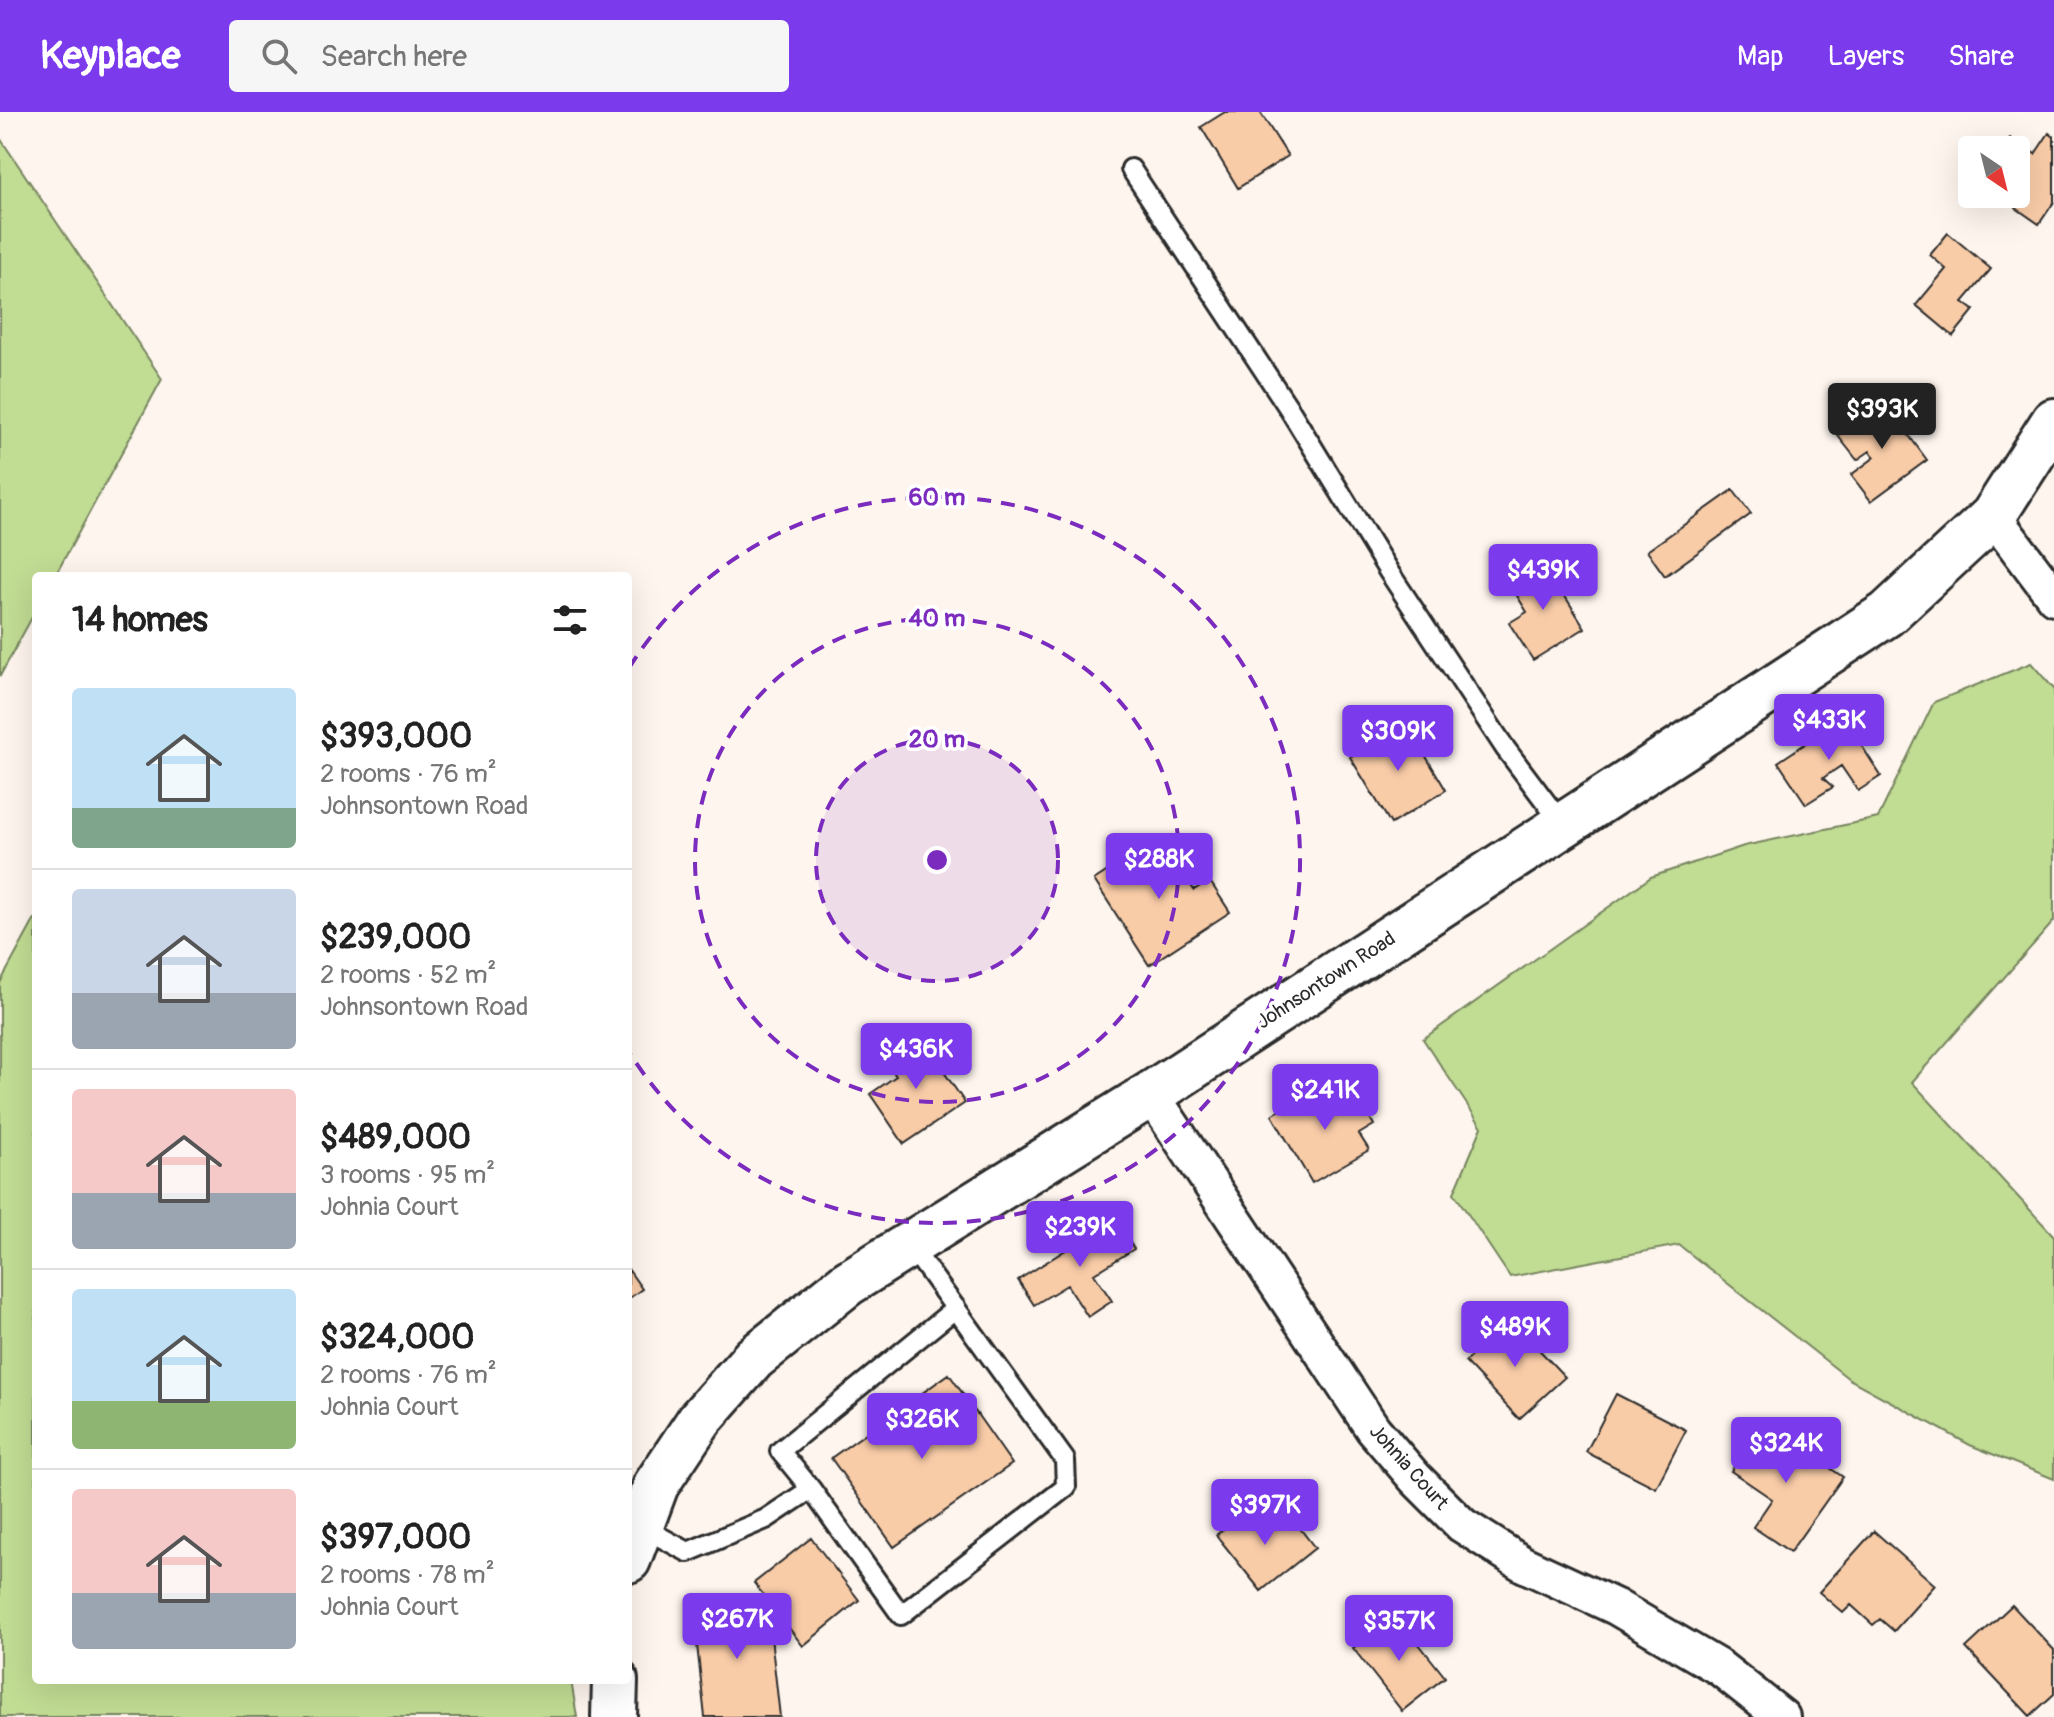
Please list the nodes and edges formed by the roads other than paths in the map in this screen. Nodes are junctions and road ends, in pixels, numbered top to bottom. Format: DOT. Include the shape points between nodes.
graph roads {
  1 [pos="1131,169"];
  2 [pos="2054,421"];
  3 [pos="1993,516"];
  4 [pos="2054,597"];
  5 [pos="1563,825"];
  6 [pos="1151,1094"];
  7 [pos="910,1245"];
  8 [pos="956,1308"];
  9 [pos="811,1489"];
  10 [pos="634,1543"];
  11 [pos="615,1684"];
  12 [pos="614,1717"];
  13 [pos="1782,1717"];
  1 -- 5 [label="lane" via="1505,748"];
  2 -- 3 [label="street, Johnsontown Road"];
  3 -- 4 [label="street"];
  3 -- 5 [label="street, Johnsontown Road" via="1887,614"];
  5 -- 6 [label="street, Johnsontown Road"];
  6 -- 7 [label="street, Johnsontown Road"];
  6 -- 13 [label="street, Johnia Court" via="1373,1429 1452,1516 1523,1564 1616,1607 1720,1668"];
  7 -- 8 [label="lane"];
  7 -- 10 [label="street, Johnsontown Road" via="848,1283 754,1358 700,1419 656,1485"];
  8 -- 9 [label="lane" via="780,1451"];
  8 -- 9 [label="lane" via="1065,1460 1066,1487 901,1615"];
  9 -- 10 [label="lane" via="766,1519 688,1552"];
  11 -- 12 [label="street"];
}
